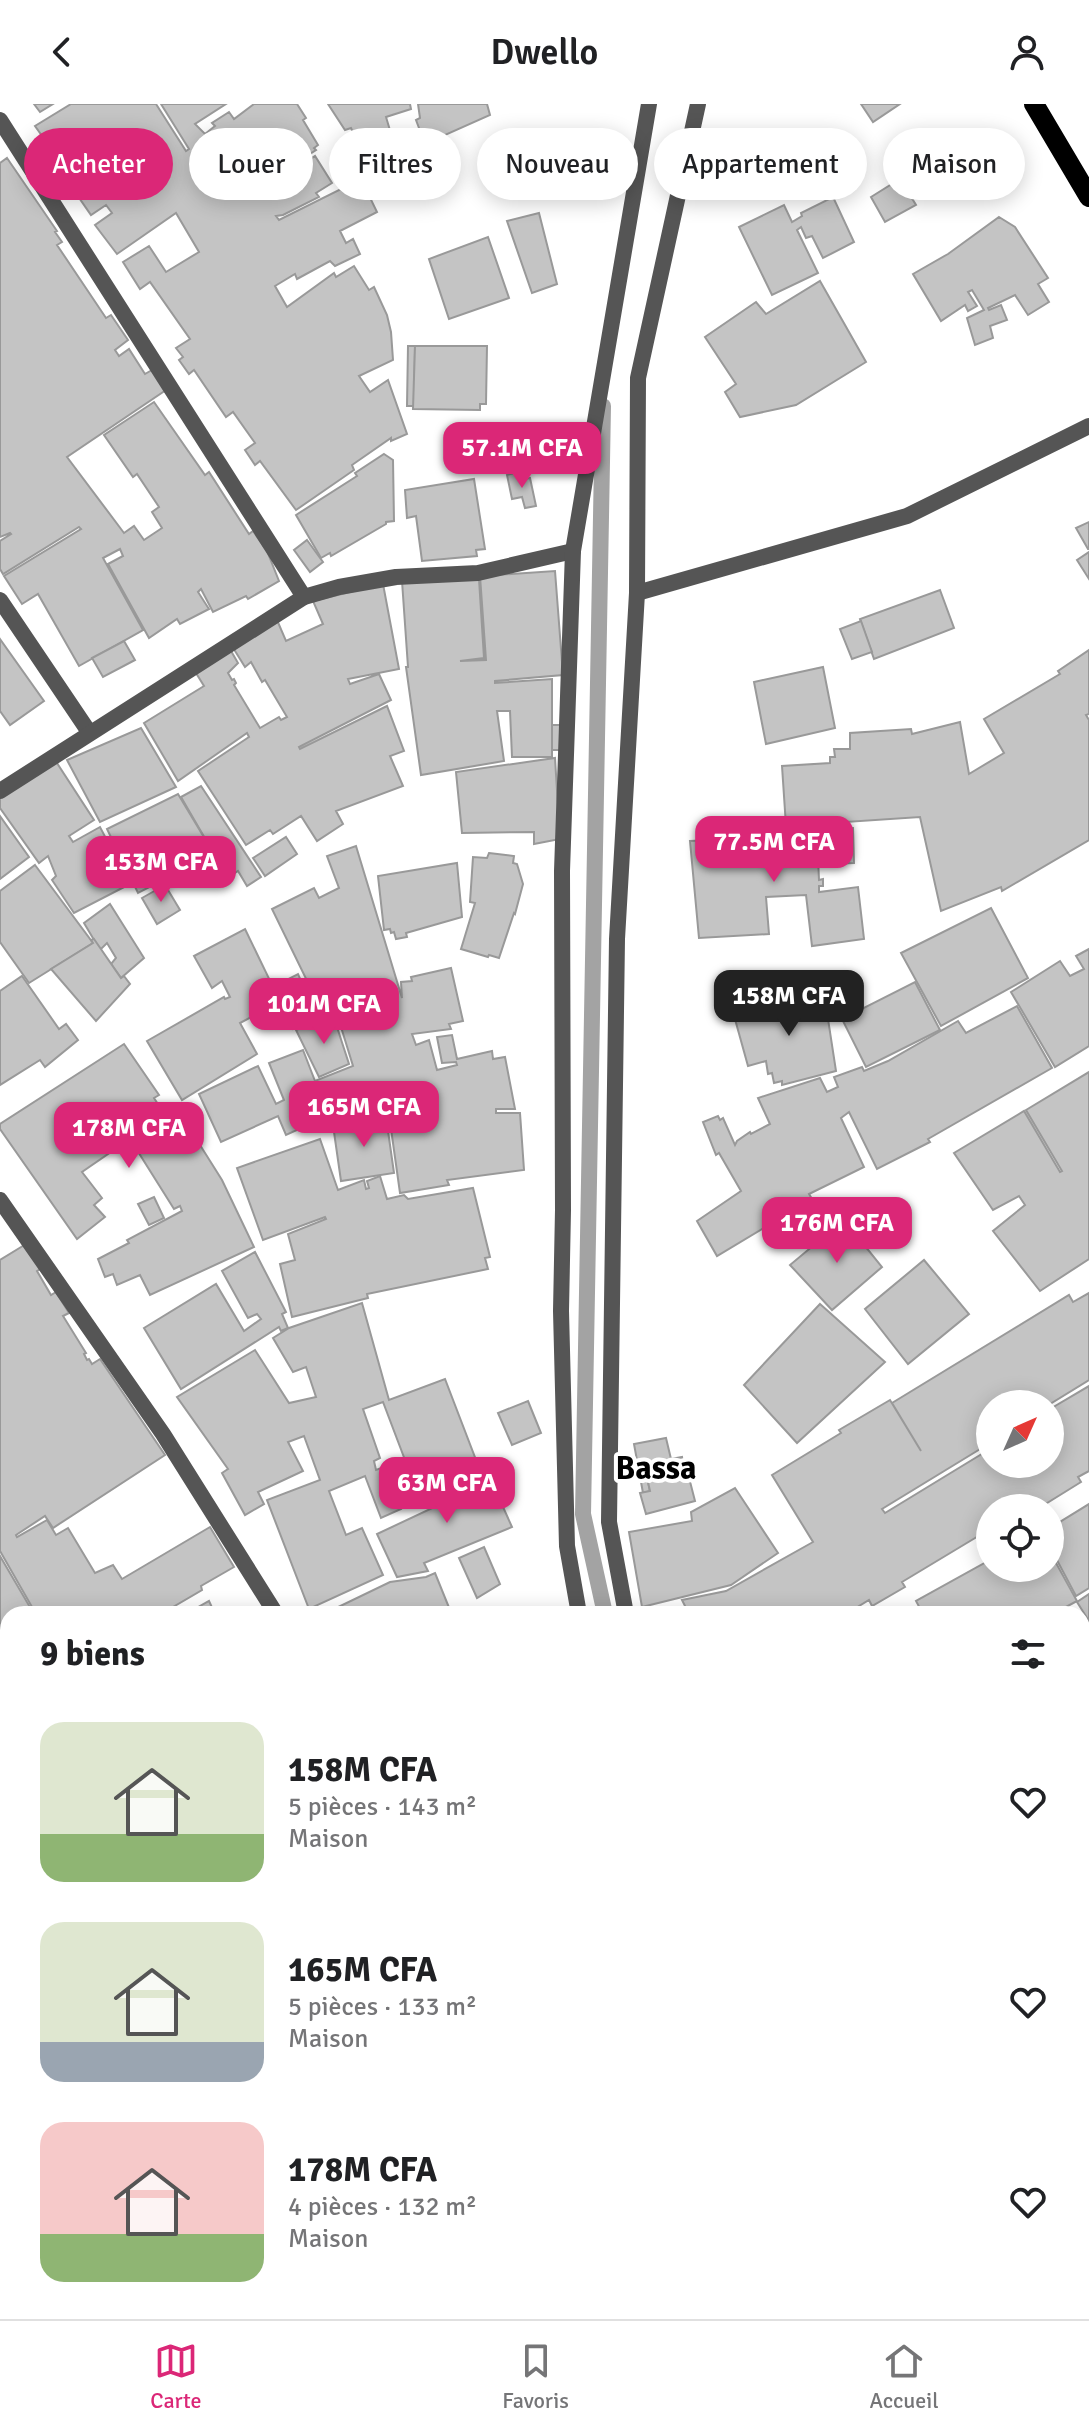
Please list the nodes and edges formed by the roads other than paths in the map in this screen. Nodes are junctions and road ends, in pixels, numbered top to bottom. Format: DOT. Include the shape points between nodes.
graph roads {
  1 [pos="649,104"];
  2 [pos="698,104"];
  3 [pos="1034,104"];
  4 [pos="0,120"];
  5 [pos="1089,197"];
  6 [pos="1089,426"];
  7 [pos="573,551"];
  8 [pos="637,593"];
  9 [pos="304,597"];
  10 [pos="0,600"];
  11 [pos="89,732"];
  12 [pos="0,791"];
  13 [pos="0,1200"];
  14 [pos="271,1606"];
  15 [pos="578,1606"];
  16 [pos="625,1606"];
  1 -- 7 [label="street"];
  2 -- 8 [label="street" via="638,378"];
  3 -- 5 [label="main road"];
  4 -- 9 [label="street"];
  6 -- 8 [label="street" via="907,516"];
  7 -- 9 [label="street" via="478,573 396,577"];
  7 -- 15 [label="street" via="562,871 561,1311 567,1546"];
  8 -- 16 [label="street" via="617,939 609,1522"];
  9 -- 11 [label="street"];
  10 -- 11 [label="street"];
  11 -- 12 [label="street"];
  13 -- 14 [label="street" via="163,1434"];
}
